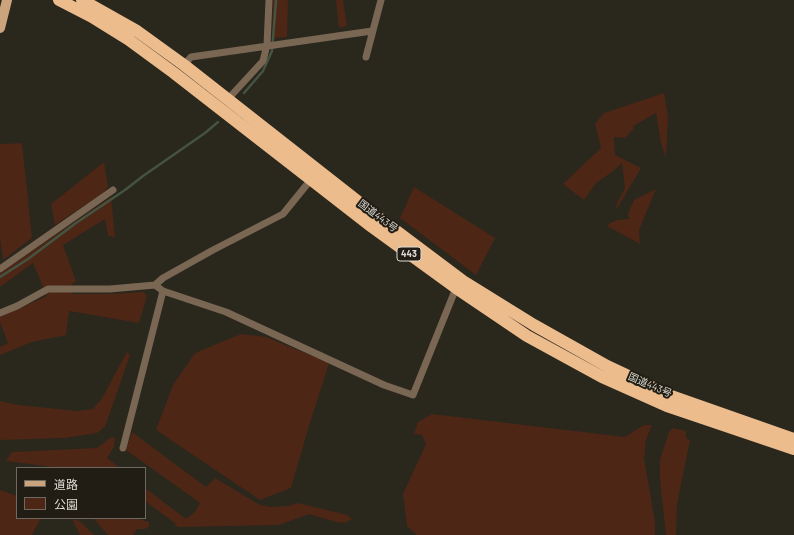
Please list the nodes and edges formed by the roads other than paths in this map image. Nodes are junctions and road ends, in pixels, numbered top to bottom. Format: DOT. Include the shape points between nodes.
graph roads {
  1 [pos="7,0"];
  2 [pos="59,0"];
  3 [pos="82,0"];
  4 [pos="269,0"];
  5 [pos="381,0"];
  6 [pos="0,28"];
  7 [pos="372,31"];
  8 [pos="269,45"];
  9 [pos="366,57"];
  10 [pos="184,65"];
  11 [pos="228,99"];
  12 [pos="318,170"];
  13 [pos="310,180"];
  14 [pos="113,190"];
  15 [pos="0,269"];
  16 [pos="155,285"];
  17 [pos="460,285"];
  18 [pos="163,291"];
  19 [pos="0,312"];
  20 [pos="794,439"];
  21 [pos="123,448"];
  22 [pos="794,450"];
  1 -- 6 [label="main road"];
  2 -- 13 [label="highway, 国道443号 / 443" via="129,40"];
  3 -- 10 [label="highway, 国道443号 / 443" via="137,31"];
  4 -- 8 [label="street"];
  5 -- 7 [label="street"];
  7 -- 8 [label="street"];
  7 -- 9 [label="street"];
  8 -- 10 [label="street" via="191,57"];
  8 -- 11 [label="street" via="263,61"];
  10 -- 11 [label="highway, 国道443号 / 443"];
  11 -- 12 [label="highway, 国道443号 / 443"];
  12 -- 13 [label="street"];
  12 -- 17 [label="highway, 国道443号 / 443"];
  13 -- 16 [label="street" via="282,214 169,274"];
  13 -- 17 [label="highway, 国道443号 / 443" via="372,227"];
  14 -- 15 [label="street"];
  16 -- 18 [label="street"];
  16 -- 19 [label="street" via="110,289 48,289"];
  17 -- 18 [label="street" via="413,395 384,385 226,312"];
  17 -- 20 [label="highway, 国道443号 / 443" via="621,372 671,396"];
  17 -- 22 [label="highway, 国道443号 / 443" via="527,336 602,378 667,406"];
  18 -- 21 [label="street"];
}
